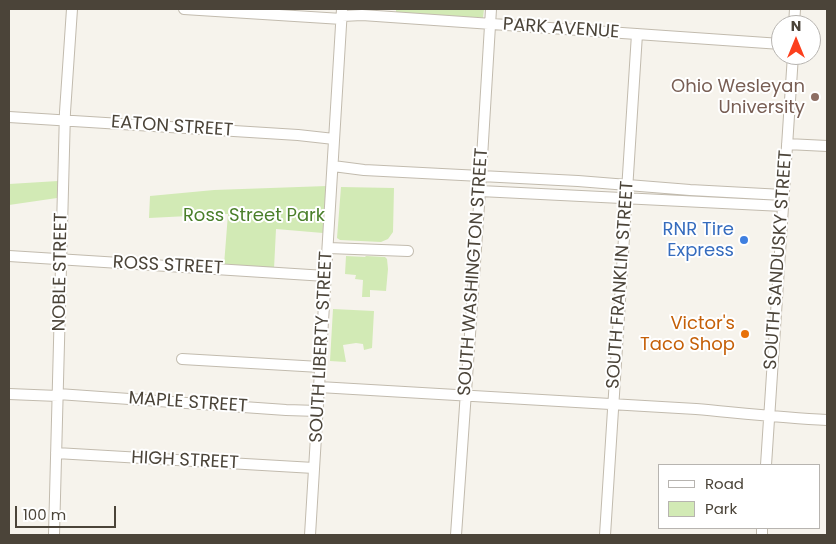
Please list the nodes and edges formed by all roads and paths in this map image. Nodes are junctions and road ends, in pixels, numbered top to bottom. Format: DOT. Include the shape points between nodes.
graph roads {
  1 [pos="72,9"];
  2 [pos="184,9"];
  3 [pos="491,9"];
  4 [pos="342,15"];
  5 [pos="490,25"];
  6 [pos="637,34"];
  7 [pos="771,43"];
  8 [pos="791,65"];
  9 [pos="9,117"];
  10 [pos="65,121"];
  11 [pos="334,139"];
  12 [pos="787,144"];
  13 [pos="827,146"];
  14 [pos="333,166"];
  15 [pos="480,175"];
  16 [pos="628,184"];
  17 [pos="480,192"];
  18 [pos="783,195"];
  19 [pos="627,199"];
  20 [pos="783,206"];
  21 [pos="328,248"];
  22 [pos="408,251"];
  23 [pos="9,256"];
  24 [pos="61,259"];
  25 [pos="326,276"];
  26 [pos="182,359"];
  27 [pos="320,367"];
  28 [pos="319,387"];
  29 [pos="9,394"];
  30 [pos="58,395"];
  31 [pos="466,395"];
  32 [pos="613,405"];
  33 [pos="318,411"];
  34 [pos="769,416"];
  35 [pos="827,420"];
  36 [pos="56,453"];
  37 [pos="766,464"];
  38 [pos="314,468"];
  39 [pos="54,535"];
  40 [pos="310,535"];
  41 [pos="456,535"];
  42 [pos="605,535"];
  1 -- 10 [label="street, NOBLE STREET"];
  2 -- 4 [label="street, PARK AVENUE"];
  3 -- 5 [label="street, SOUTH WASHINGTON STREET"];
  4 -- 5 [label="street, PARK AVENUE"];
  4 -- 11 [label="street, SOUTH LIBERTY STREET"];
  5 -- 6 [label="street, PARK AVENUE"];
  5 -- 15 [label="street, SOUTH WASHINGTON STREET"];
  6 -- 7 [label="street, PARK AVENUE"];
  6 -- 16 [label="street, SOUTH FRANKLIN STREET"];
  8 -- 12 [label="street, SOUTH SANDUSKY STREET"];
  9 -- 10 [label="street, EATON STREET"];
  10 -- 11 [label="street, EATON STREET"];
  10 -- 24 [label="street, NOBLE STREET"];
  11 -- 14 [label="street, SOUTH LIBERTY STREET"];
  12 -- 13 [label="street"];
  12 -- 18 [label="street, SOUTH SANDUSKY STREET"];
  14 -- 15 [label="street"];
  14 -- 21 [label="street, SOUTH LIBERTY STREET"];
  15 -- 16 [label="street"];
  15 -- 17 [label="street, SOUTH WASHINGTON STREET"];
  16 -- 18 [label="street"];
  16 -- 19 [label="street, SOUTH FRANKLIN STREET"];
  17 -- 19 [label="street"];
  17 -- 31 [label="street, SOUTH WASHINGTON STREET"];
  18 -- 20 [label="street, SOUTH SANDUSKY STREET"];
  19 -- 20 [label="street"];
  19 -- 32 [label="street, SOUTH FRANKLIN STREET"];
  20 -- 34 [label="street, SOUTH SANDUSKY STREET"];
  21 -- 22 [label="street"];
  21 -- 25 [label="street, SOUTH LIBERTY STREET"];
  23 -- 24 [label="street, ROSS STREET"];
  24 -- 25 [label="street, ROSS STREET"];
  24 -- 30 [label="street, NOBLE STREET"];
  25 -- 27 [label="street, SOUTH LIBERTY STREET"];
  26 -- 27 [label="street"];
  27 -- 28 [label="street, SOUTH LIBERTY STREET"];
  28 -- 31 [label="street"];
  28 -- 33 [label="street, SOUTH LIBERTY STREET"];
  29 -- 30 [label="street, MAPLE STREET"];
  30 -- 33 [label="street, MAPLE STREET"];
  30 -- 36 [label="street, NOBLE STREET"];
  31 -- 32 [label="street"];
  31 -- 41 [label="street, SOUTH WASHINGTON STREET"];
  32 -- 34 [label="street"];
  32 -- 42 [label="street, SOUTH FRANKLIN STREET"];
  33 -- 38 [label="street, SOUTH LIBERTY STREET"];
  34 -- 35 [label="street"];
  34 -- 37 [label="street, SOUTH SANDUSKY STREET"];
  36 -- 38 [label="street, HIGH STREET"];
  36 -- 39 [label="street, NOBLE STREET"];
  38 -- 40 [label="street, SOUTH LIBERTY STREET"];
}
